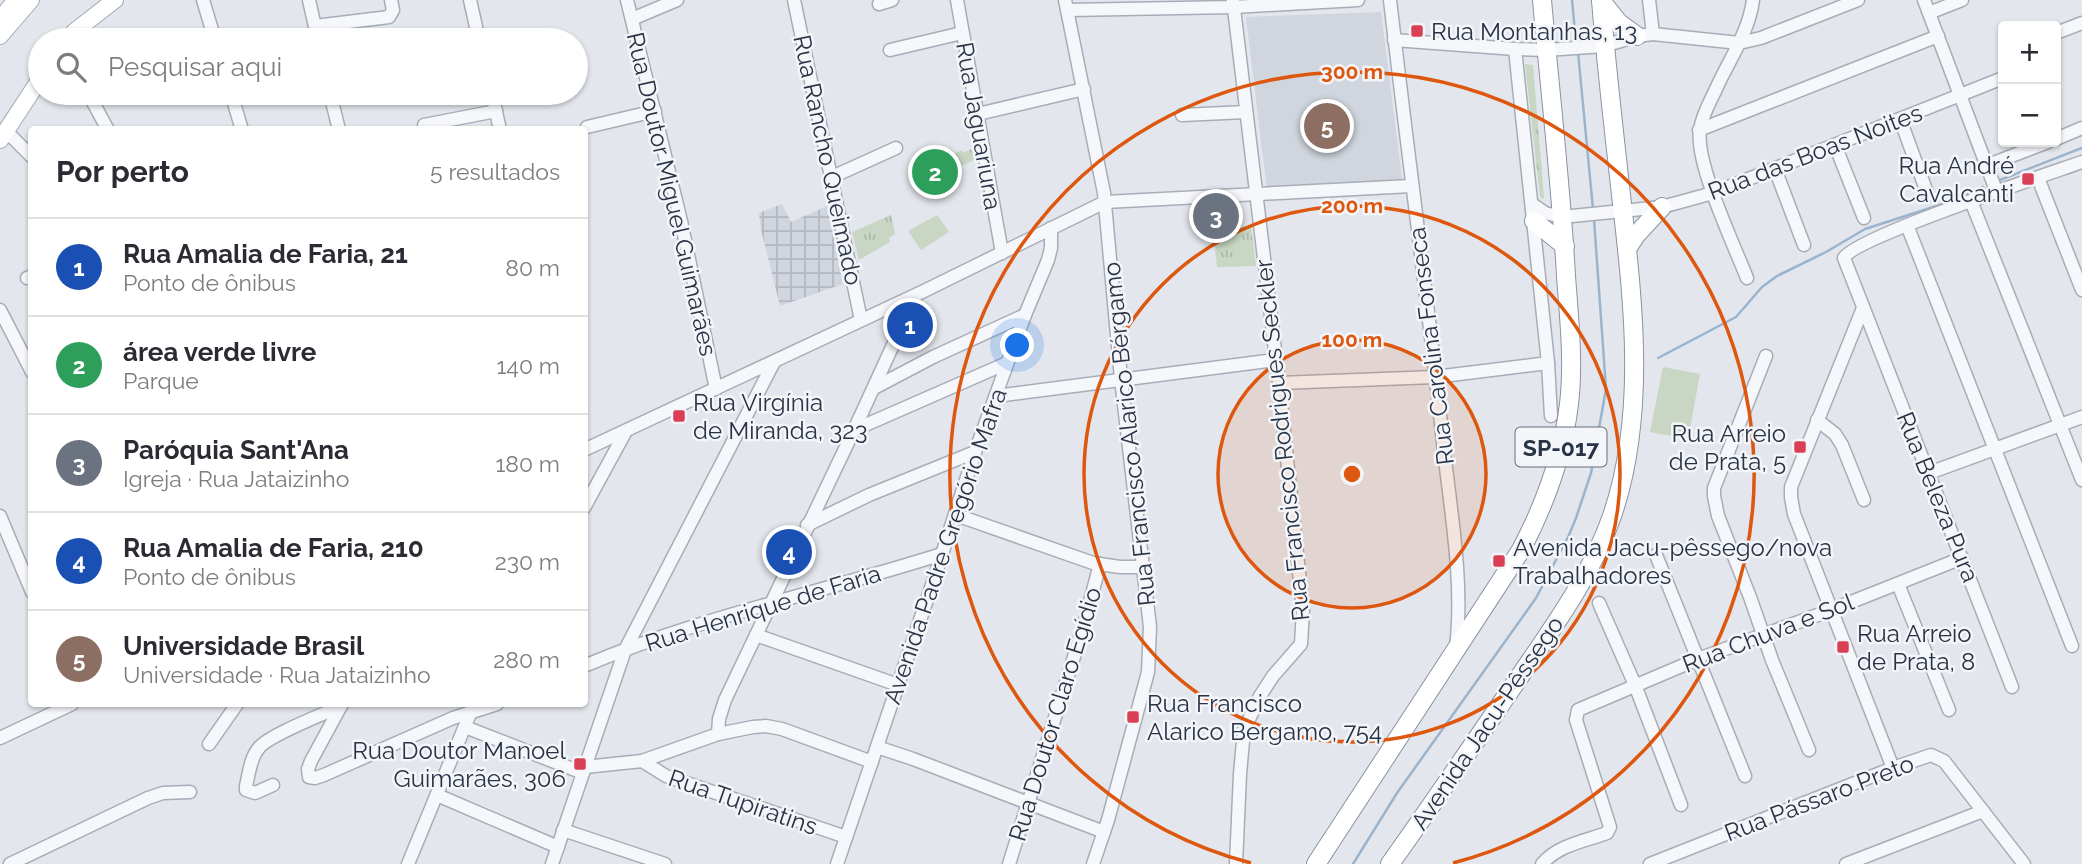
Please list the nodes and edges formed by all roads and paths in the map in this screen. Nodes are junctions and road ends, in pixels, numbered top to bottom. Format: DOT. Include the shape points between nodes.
graph roads {
  1 [pos="16,0"];
  2 [pos="31,0"];
  3 [pos="116,0"];
  4 [pos="203,0"];
  5 [pos="309,0"];
  6 [pos="391,0"];
  7 [pos="470,0"];
  8 [pos="627,0"];
  9 [pos="677,0"];
  10 [pos="794,0"];
  11 [pos="957,0"];
  12 [pos="1358,0"];
  13 [pos="1390,0"];
  14 [pos="1542,0"];
  15 [pos="1649,0"];
  16 [pos="1753,0"];
  17 [pos="1858,0"];
  18 [pos="1924,0"];
  19 [pos="1962,0"];
  20 [pos="1601,1"];
  21 [pos="1233,3"];
  22 [pos="1066,5"];
  23 [pos="1929,13"];
  24 [pos="0,19"];
  25 [pos="632,19"];
  26 [pos="2082,23"];
  27 [pos="315,26"];
  28 [pos="79,28"];
  29 [pos="211,28"];
  30 [pos="476,28"];
  31 [pos="2061,31"];
  32 [pos="962,33"];
  33 [pos="1645,35"];
  34 [pos="0,36"];
  35 [pos="1938,36"];
  36 [pos="1394,40"];
  37 [pos="1739,43"];
  38 [pos="1601,46"];
  39 [pos="1551,49"];
  40 [pos="890,50"];
  41 [pos="1515,50"];
  42 [pos="1998,80"];
  43 [pos="1084,89"];
  44 [pos="1961,95"];
  45 [pos="28,97"];
  46 [pos="94,105"];
  47 [pos="235,105"];
  48 [pos="333,105"];
  49 [pos="495,105"];
  50 [pos="496,111"];
  51 [pos="655,111"];
  52 [pos="1246,112"];
  53 [pos="978,114"];
  54 [pos="1182,115"];
  55 [pos="1900,119"];
  56 [pos="424,125"];
  57 [pos="106,126"];
  58 [pos="241,126"];
  59 [pos="338,126"];
  60 [pos="499,126"];
  61 [pos="588,127"];
  62 [pos="2082,128"];
  63 [pos="1699,130"];
  64 [pos="3,135"];
  65 [pos="2061,137"];
  66 [pos="1835,145"];
  67 [pos="2035,147"];
  68 [pos="896,148"];
  69 [pos="28,154"];
  70 [pos="2082,162"];
  71 [pos="1988,165"];
  72 [pos="1775,169"];
  73 [pos="832,177"];
  74 [pos="2038,178"];
  75 [pos="1412,186"];
  76 [pos="1713,193"];
  77 [pos="1997,193"];
  78 [pos="1256,194"];
  79 [pos="1928,195"];
  80 [pos="1971,201"];
  81 [pos="1105,202"];
  82 [pos="1662,207"];
  83 [pos="1533,213"];
  84 [pos="1617,213"];
  85 [pos="1567,217"];
  86 [pos="1864,218"];
  87 [pos="1907,225"];
  88 [pos="1051,228"];
  89 [pos="1565,246"];
  90 [pos="1804,246"];
  91 [pos="1627,249"];
  92 [pos="1002,253"];
  93 [pos="1747,278"];
  94 [pos="2082,290"];
  95 [pos="916,295"];
  96 [pos="1863,308"];
  97 [pos="0,310"];
  98 [pos="1025,315"];
  99 [pos="861,320"];
  100 [pos="1766,356"];
  101 [pos="1275,360"];
  102 [pos="774,362"];
  103 [pos="1007,363"];
  104 [pos="1548,363"];
  105 [pos="28,364"];
  106 [pos="1435,377"];
  107 [pos="1121,379"];
  108 [pos="1279,383"];
  109 [pos="874,388"];
  110 [pos="716,389"];
  111 [pos="996,396"];
  112 [pos="1550,416"];
  113 [pos="2082,417"];
  114 [pos="1817,420"];
  115 [pos="2061,425"];
  116 [pos="854,430"];
  117 [pos="626,431"];
  118 [pos="588,448"];
  119 [pos="1995,450"];
  120 [pos="975,452"];
  121 [pos="1929,473"];
  122 [pos="2082,480"];
  123 [pos="1864,500"];
  124 [pos="588,501"];
  125 [pos="956,514"];
  126 [pos="0,516"];
  127 [pos="807,525"];
  128 [pos="942,554"];
  129 [pos="1656,555"];
  130 [pos="1962,558"];
  131 [pos="1100,564"];
  132 [pos="1143,567"];
  133 [pos="28,576"];
  134 [pos="1898,584"];
  135 [pos="771,603"];
  136 [pos="1599,603"];
  137 [pos="1831,610"];
  138 [pos="757,635"];
  139 [pos="1763,635"];
  140 [pos="2072,646"];
  141 [pos="625,650"];
  142 [pos="1455,651"];
  143 [pos="1698,659"];
  144 [pos="588,664"];
  145 [pos="898,685"];
  146 [pos="1635,685"];
  147 [pos="2012,687"];
  148 [pos="65,707"];
  149 [pos="235,707"];
  150 [pos="336,707"];
  151 [pos="340,707"];
  152 [pos="473,708"];
  153 [pos="1949,710"];
  154 [pos="465,727"];
  155 [pos="718,734"];
  156 [pos="0,737"];
  157 [pos="209,744"];
  158 [pos="877,747"];
  159 [pos="1809,750"];
  160 [pos="642,761"];
  161 [pos="872,762"];
  162 [pos="1894,768"];
  163 [pos="584,770"];
  164 [pos="1745,776"];
  165 [pos="273,785"];
  166 [pos="190,792"];
  167 [pos="437,795"];
  168 [pos="1028,802"];
  169 [pos="1681,805"];
  170 [pos="1983,811"];
  171 [pos="564,830"];
  172 [pos="1104,832"];
  173 [pos="846,837"];
  174 [pos="558,847"];
  175 [pos="1853,863"];
  176 [pos="10,864"];
  177 [pos="408,864"];
  178 [pos="552,864"];
  179 [pos="665,864"];
  180 [pos="837,864"];
  181 [pos="1009,864"];
  182 [pos="1093,864"];
  183 [pos="1236,864"];
  184 [pos="1316,864"];
  185 [pos="1390,864"];
  186 [pos="1542,864"];
  187 [pos="1650,864"];
  188 [pos="2024,864"];
  1 -- 24 [label="main road"];
  2 -- 34 [label="main road"];
  3 -- 28 [label="main road"];
  4 -- 29 [label="street"];
  5 -- 27 [label="street"];
  6 -- 27 [label="street" via="389,16"];
  7 -- 30 [label="street"];
  8 -- 25 [label="street, Rua Doutor Miguel Guimarães"];
  9 -- 25 [label="street"];
  10 -- 73 [label="street, Rua Rancho Queimado"];
  11 -- 32 [label="street, Rua Jaguariuna"];
  12 -- 21 [label="street"];
  13 -- 36 [label="street, Rua Carolina Fonseca"];
  14 -- 39 [label="highway, SP-017"];
  15 -- 33 [label="street"];
  16 -- 37 [label="street"];
  17 -- 37 [label="street"];
  18 -- 23 [label="street"];
  19 -- 23 [label="street"];
  20 -- 33 [label="highway" via="1619,23"];
  20 -- 38 [label="highway, Avenida Jacu-Pêssego / SP-017"];
  21 -- 22 [label="street"];
  21 -- 52 [label="street, Rua Francisco Rodrigues Seckler"];
  22 -- 43 [label="street, Rua Francisco Alarico Bérgamo"];
  23 -- 35 [label="street"];
  25 -- 51 [label="street, Rua Doutor Miguel Guimarães"];
  26 -- 31 [label="street"];
  32 -- 40 [label="street"];
  32 -- 53 [label="street, Rua Jaguariuna"];
  33 -- 37 [label="street"];
  33 -- 38 [label="street"];
  35 -- 44 [label="street"];
  35 -- 63 [label="street"];
  36 -- 41 [label="street"];
  36 -- 75 [label="street, Rua Carolina Fonseca"];
  37 -- 63 [label="street"];
  38 -- 39 [label="street"];
  38 -- 84 [label="highway, Avenida Jacu-Pêssego / SP-017"];
  39 -- 41 [label="street"];
  39 -- 85 [label="highway, SP-017"];
  41 -- 83 [label="street"];
  42 -- 44 [label="street, Rua das Boas Noites"];
  43 -- 53 [label="street"];
  43 -- 81 [label="street, Rua Francisco Alarico Bérgamo"];
  44 -- 55 [label="street, Rua das Boas Noites"];
  44 -- 71 [label="street"];
  45 -- 64 [label="main road"];
  46 -- 57 [label="street"];
  47 -- 58 [label="street"];
  48 -- 59 [label="street"];
  49 -- 50 [label="street"];
  50 -- 56 [label="street"];
  50 -- 60 [label="street"];
  51 -- 61 [label="street"];
  51 -- 110 [label="street, Rua Doutor Miguel Guimarães"];
  52 -- 54 [label="street"];
  52 -- 78 [label="street, Rua Francisco Rodrigues Seckler"];
  53 -- 92 [label="street, Rua Jaguariuna"];
  55 -- 66 [label="street, Rua das Boas Noites"];
  55 -- 79 [label="street"];
  62 -- 65 [label="street"];
  63 -- 76 [label="street"];
  64 -- 69 [label="street"];
  66 -- 72 [label="street, Rua das Boas Noites"];
  66 -- 86 [label="street"];
  67 -- 71 [label="street"];
  68 -- 73 [label="street"];
  70 -- 74 [label="street"];
  71 -- 77 [label="street"];
  72 -- 76 [label="street, Rua das Boas Noites"];
  72 -- 90 [label="street"];
  73 -- 99 [label="street, Rua Rancho Queimado"];
  74 -- 77 [label="street"];
  74 -- 94 [label="street"];
  75 -- 78 [label="street"];
  75 -- 106 [label="street, Rua Carolina Fonseca"];
  76 -- 82 [label="street, Rua das Boas Noites"];
  76 -- 93 [label="street"];
  77 -- 80 [label="street"];
  78 -- 81 [label="street"];
  78 -- 101 [label="street, Rua Francisco Rodrigues Seckler"];
  80 -- 87 [label="street"];
  80 -- 115 [label="street"];
  81 -- 88 [label="street"];
  81 -- 107 [label="street, Rua Francisco Alarico Bérgamo"];
  82 -- 84 [label="street, Rua das Boas Noites"];
  82 -- 91 [label="highway"];
  83 -- 85 [label="street"];
  83 -- 89 [label="highway"];
  83 -- 104 [label="street"];
  84 -- 85 [label="street"];
  84 -- 91 [label="highway, Avenida Jacu-Pêssego / SP-017"];
  85 -- 89 [label="highway, SP-017"];
  87 -- 96 [label="street, Rua Beleza Pura" via="1846,254"];
  87 -- 119 [label="street"];
  88 -- 92 [label="street"];
  88 -- 98 [label="street, Avenida Padre Gregório Mafra" via="1048,260"];
  89 -- 142 [label="highway, SP-017" via="1569,404 1551,484 1521,550"];
  91 -- 185 [label="highway, Avenida Jacu-Pêssego / SP-017" via="1632,416 1612,515 1590,566 1560,617"];
  92 -- 95 [label="street"];
  95 -- 99 [label="street"];
  95 -- 109 [label="street"];
  96 -- 114 [label="street"];
  96 -- 121 [label="street, Rua Beleza Pura"];
  97 -- 105 [label="street"];
  98 -- 103 [label="street, Avenida Padre Gregório Mafra"];
  98 -- 109 [label="street"];
  99 -- 102 [label="street"];
  100 -- 139 [label="street" via="1714,488 1718,516"];
  101 -- 107 [label="street"];
  101 -- 108 [label="street, Rua Francisco Rodrigues Seckler"];
  102 -- 110 [label="street"];
  102 -- 141 [label="street"];
  103 -- 111 [label="street, Avenida Padre Gregório Mafra"];
  103 -- 116 [label="street"];
  104 -- 106 [label="street"];
  104 -- 112 [label="street"];
  106 -- 108 [label="street"];
  106 -- 142 [label="street, Rua Carolina Fonseca" via="1458,586"];
  107 -- 111 [label="street"];
  107 -- 132 [label="street, Rua Francisco Alarico Bérgamo"];
  108 -- 183 [label="street, Rua Francisco Rodrigues Seckler" via="1303,610 1301,644 1273,676 1244,730"];
  109 -- 116 [label="street"];
  110 -- 117 [label="street"];
  111 -- 120 [label="street, Avenida Padre Gregório Mafra"];
  113 -- 115 [label="street"];
  114 -- 123 [label="street" via="1842,445"];
  114 -- 137 [label="street" via="1791,497"];
  115 -- 119 [label="street"];
  115 -- 122 [label="street"];
  116 -- 127 [label="street"];
  117 -- 118 [label="street"];
  117 -- 124 [label="street"];
  119 -- 121 [label="street"];
  119 -- 140 [label="street"];
  120 -- 125 [label="street, Avenida Padre Gregório Mafra"];
  120 -- 127 [label="street"];
  121 -- 130 [label="street, Rua Beleza Pura"];
  125 -- 128 [label="street, Avenida Padre Gregório Mafra"];
  125 -- 131 [label="street"];
  126 -- 133 [label="street"];
  127 -- 135 [label="street"];
  128 -- 135 [label="street, Rua Henrique de Faria"];
  128 -- 145 [label="street, Avenida Padre Gregório Mafra"];
  129 -- 143 [label="street"];
  130 -- 134 [label="street, Rua Chuva e Sol"];
  130 -- 147 [label="street, Rua Beleza Pura"];
  131 -- 132 [label="street"];
  131 -- 168 [label="street, Rua Doutor Claro Egídio"];
  132 -- 172 [label="street, Rua Francisco Alarico Bérgamo" via="1150,627 1147,672"];
  134 -- 137 [label="street, Rua Chuva e Sol"];
  134 -- 153 [label="street"];
  135 -- 138 [label="street"];
  135 -- 141 [label="street, Rua Henrique de Faria"];
  136 -- 146 [label="street"];
  137 -- 139 [label="street, Rua Chuva e Sol"];
  137 -- 162 [label="street"];
  138 -- 145 [label="street"];
  138 -- 155 [label="street" via="721,710"];
  139 -- 143 [label="street, Rua Chuva e Sol"];
  139 -- 159 [label="street"];
  141 -- 144 [label="street, Rua Henrique de Faria"];
  141 -- 163 [label="street"];
  142 -- 184 [label="highway, SP-017"];
  143 -- 146 [label="street, Rua Chuva e Sol"];
  143 -- 164 [label="street"];
  145 -- 158 [label="street, Avenida Padre Gregório Mafra"];
  146 -- 169 [label="street"];
  146 -- 186 [label="street, Rua Chuva e Sol" via="1576,712 1610,827 1607,833 1559,850"];
  148 -- 156 [label="street"];
  149 -- 157 [label="street"];
  150 -- 165 [label="street" via="259,747 246,790 255,793"];
  151 -- 152 [label="street" via="311,761 309,777 324,775"];
  152 -- 154 [label="street"];
  154 -- 163 [label="street"];
  154 -- 167 [label="street"];
  155 -- 160 [label="street"];
  155 -- 161 [label="street" via="771,726"];
  158 -- 161 [label="street, Avenida Padre Gregório Mafra"];
  158 -- 168 [label="street"];
  160 -- 163 [label="street"];
  160 -- 173 [label="street, Rua Tupiratins" via="666,776"];
  161 -- 173 [label="street, Avenida Padre Gregório Mafra"];
  162 -- 170 [label="street, Rua Pássaro Preto" via="1938,757"];
  162 -- 187 [label="street, Rua Pássaro Preto"];
  163 -- 171 [label="street"];
  166 -- 176 [label="street" via="148,798"];
  167 -- 174 [label="street"];
  167 -- 177 [label="street"];
  168 -- 172 [label="street"];
  168 -- 181 [label="street, Rua Doutor Claro Egídio"];
  170 -- 175 [label="street"];
  170 -- 188 [label="street, Rua Pássaro Preto"];
  171 -- 174 [label="street"];
  171 -- 179 [label="street"];
  172 -- 182 [label="street, Rua Francisco Alarico Bérgamo"];
  173 -- 180 [label="street, Avenida Padre Gregório Mafra"];
  174 -- 178 [label="street"];
}
